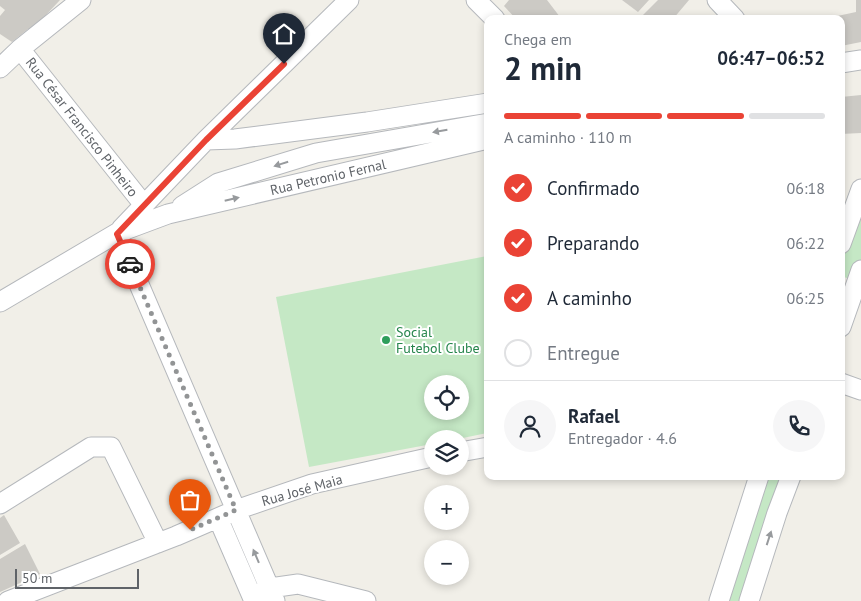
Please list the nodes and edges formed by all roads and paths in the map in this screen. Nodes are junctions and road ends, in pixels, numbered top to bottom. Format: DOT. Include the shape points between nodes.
graph roads {
  1 [pos="81,0"];
  2 [pos="349,0"];
  3 [pos="476,0"];
  4 [pos="718,0"];
  5 [pos="491,15"];
  6 [pos="731,15"];
  7 [pos="20,49"];
  8 [pos="861,60"];
  9 [pos="845,62"];
  10 [pos="0,68"];
  11 [pos="484,105"];
  12 [pos="367,122"];
  13 [pos="484,124"];
  14 [pos="206,140"];
  15 [pos="484,140"];
  16 [pos="316,153"];
  17 [pos="861,189"];
  18 [pos="144,205"];
  19 [pos="168,214"];
  20 [pos="856,219"];
  21 [pos="117,234"];
  22 [pos="845,237"];
  23 [pos="853,276"];
  24 [pos="0,302"];
  25 [pos="845,310"];
  26 [pos="845,384"];
  27 [pos="861,390"];
  28 [pos="484,448"];
  29 [pos="469,450"];
  30 [pos="424,459"];
  31 [pos="759,480"];
  32 [pos="790,480"];
  33 [pos="0,504"];
  34 [pos="751,505"];
  35 [pos="236,510"];
  36 [pos="778,514"];
  37 [pos="218,518"];
  38 [pos="158,543"];
  39 [pos="732,563"];
  40 [pos="759,571"];
  41 [pos="272,595"];
  42 [pos="253,598"];
  43 [pos="8,601"];
  44 [pos="366,601"];
  45 [pos="719,601"];
  46 [pos="748,601"];
  1 -- 7 [label="street"];
  2 -- 14 [label="street, Rua Petronio Fernal"];
  3 -- 5 [label="street"];
  4 -- 6 [label="street"];
  7 -- 10 [label="street"];
  7 -- 18 [label="street, Rua César Francisco Pinheiro"];
  8 -- 9 [label="street"];
  11 -- 12 [label="street, Rua Petronio Fernal"];
  12 -- 14 [label="street, Rua Petronio Fernal"];
  12 -- 16 [label="street, Rua Petronio Fernal"];
  13 -- 16 [label="street, Rua Petronio Fernal, one-way"];
  14 -- 18 [label="street, Rua Petronio Fernal"];
  19 -- 15 [label="street, Rua Petronio Fernal, one-way"];
  16 -- 19 [label="street, Rua Petronio Fernal, one-way" via="218,184"];
  17 -- 20 [label="street"];
  18 -- 21 [label="street, Rua Petronio Fernal"];
  19 -- 21 [label="street, Rua Petronio Fernal"];
  20 -- 22 [label="street"];
  21 -- 24 [label="street, Rua Petronio Fernal"];
  21 -- 35 [label="street"];
  23 -- 25 [label="street"];
  26 -- 27 [label="street"];
  28 -- 29 [label="street"];
  30 -- 35 [label="street, Rua José Maia" via="312,484"];
  31 -- 34 [label="street"];
  32 -- 36 [label="street"];
  33 -- 38 [label="street" via="91,447 111,447"];
  34 -- 36 [label="street"];
  34 -- 39 [label="street"];
  35 -- 37 [label="street, Rua José Maia"];
  41 -- 35 [label="street, one-way"];
  40 -- 36 [label="street, one-way"];
  37 -- 38 [label="street, Rua José Maia"];
  37 -- 42 [label="street"];
  38 -- 43 [label="street, Rua José Maia"];
  39 -- 40 [label="street"];
  39 -- 45 [label="street"];
  40 -- 46 [label="street"];
  41 -- 42 [label="street"];
  41 -- 44 [label="street" via="298,584"];
}
